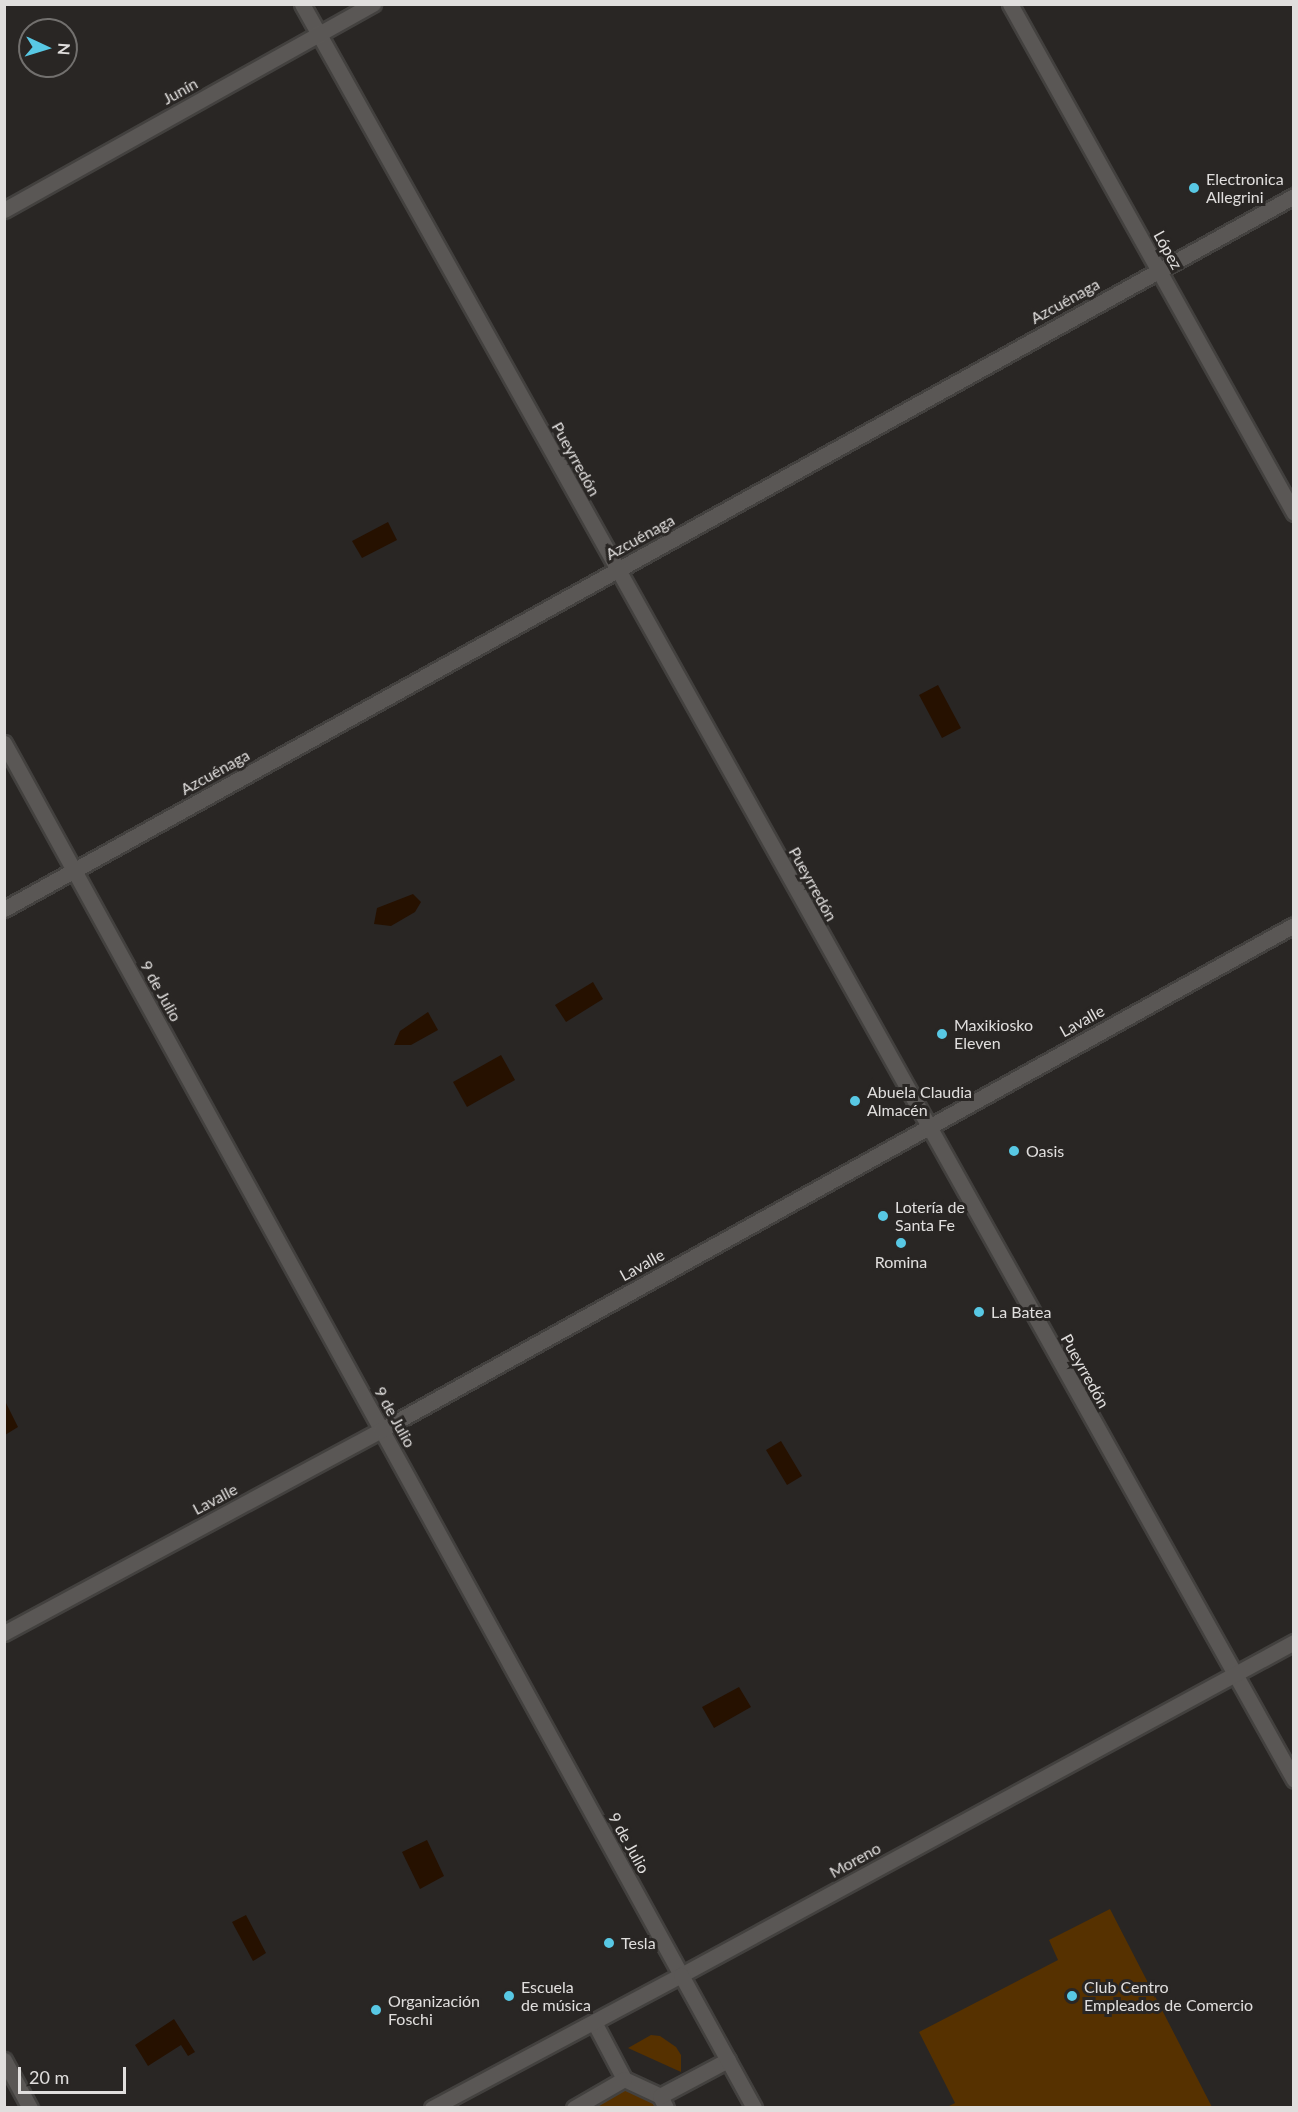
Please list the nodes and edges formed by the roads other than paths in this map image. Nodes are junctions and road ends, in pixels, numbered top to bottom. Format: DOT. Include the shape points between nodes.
graph roads {
  1 [pos="302,4"];
  2 [pos="373,4"];
  3 [pos="1010,4"];
  4 [pos="319,35"];
  5 [pos="1293,196"];
  6 [pos="4,210"];
  7 [pos="1158,270"];
  8 [pos="1293,513"];
  9 [pos="618,571"];
  10 [pos="4,744"];
  11 [pos="74,871"];
  12 [pos="4,909"];
  13 [pos="1293,925"];
  14 [pos="928,1127"];
  15 [pos="381,1430"];
  16 [pos="4,1633"];
  17 [pos="1293,1642"];
  18 [pos="1234,1675"];
  19 [pos="1293,1780"];
  20 [pos="681,1976"];
  21 [pos="594,2022"];
  22 [pos="4,2060"];
  23 [pos="728,2060"];
  24 [pos="624,2079"];
  25 [pos="663,2102"];
  26 [pos="30,2108"];
  27 [pos="432,2108"];
  28 [pos="574,2108"];
  29 [pos="754,2108"];
  1 -- 4 [label="street, Pueyrredón"];
  2 -- 4 [label="street, Junín"];
  3 -- 7 [label="street, López"];
  4 -- 6 [label="street, Junín"];
  4 -- 9 [label="street, Pueyrredón"];
  5 -- 7 [label="street, Azcuénaga"];
  7 -- 8 [label="street, López"];
  7 -- 9 [label="street, Azcuénaga"];
  9 -- 11 [label="street, Azcuénaga"];
  9 -- 14 [label="street, Pueyrredón"];
  10 -- 11 [label="street, 9 de Julio"];
  11 -- 12 [label="street, Azcuénaga"];
  11 -- 15 [label="street, 9 de Julio"];
  13 -- 14 [label="street, Lavalle"];
  14 -- 15 [label="street, Lavalle"];
  14 -- 18 [label="street, Pueyrredón"];
  15 -- 16 [label="street, Lavalle"];
  15 -- 20 [label="street, 9 de Julio"];
  17 -- 18 [label="street, Moreno"];
  18 -- 19 [label="street, Pueyrredón"];
  18 -- 20 [label="street, Moreno"];
  20 -- 21 [label="street, Moreno"];
  20 -- 23 [label="street, 9 de Julio"];
  21 -- 24 [label="street"];
  21 -- 27 [label="street, Moreno"];
  22 -- 26 [label="street"];
  23 -- 25 [label="street"];
  23 -- 29 [label="street, 9 de Julio"];
  24 -- 25 [label="street"];
  24 -- 28 [label="street"];
}
